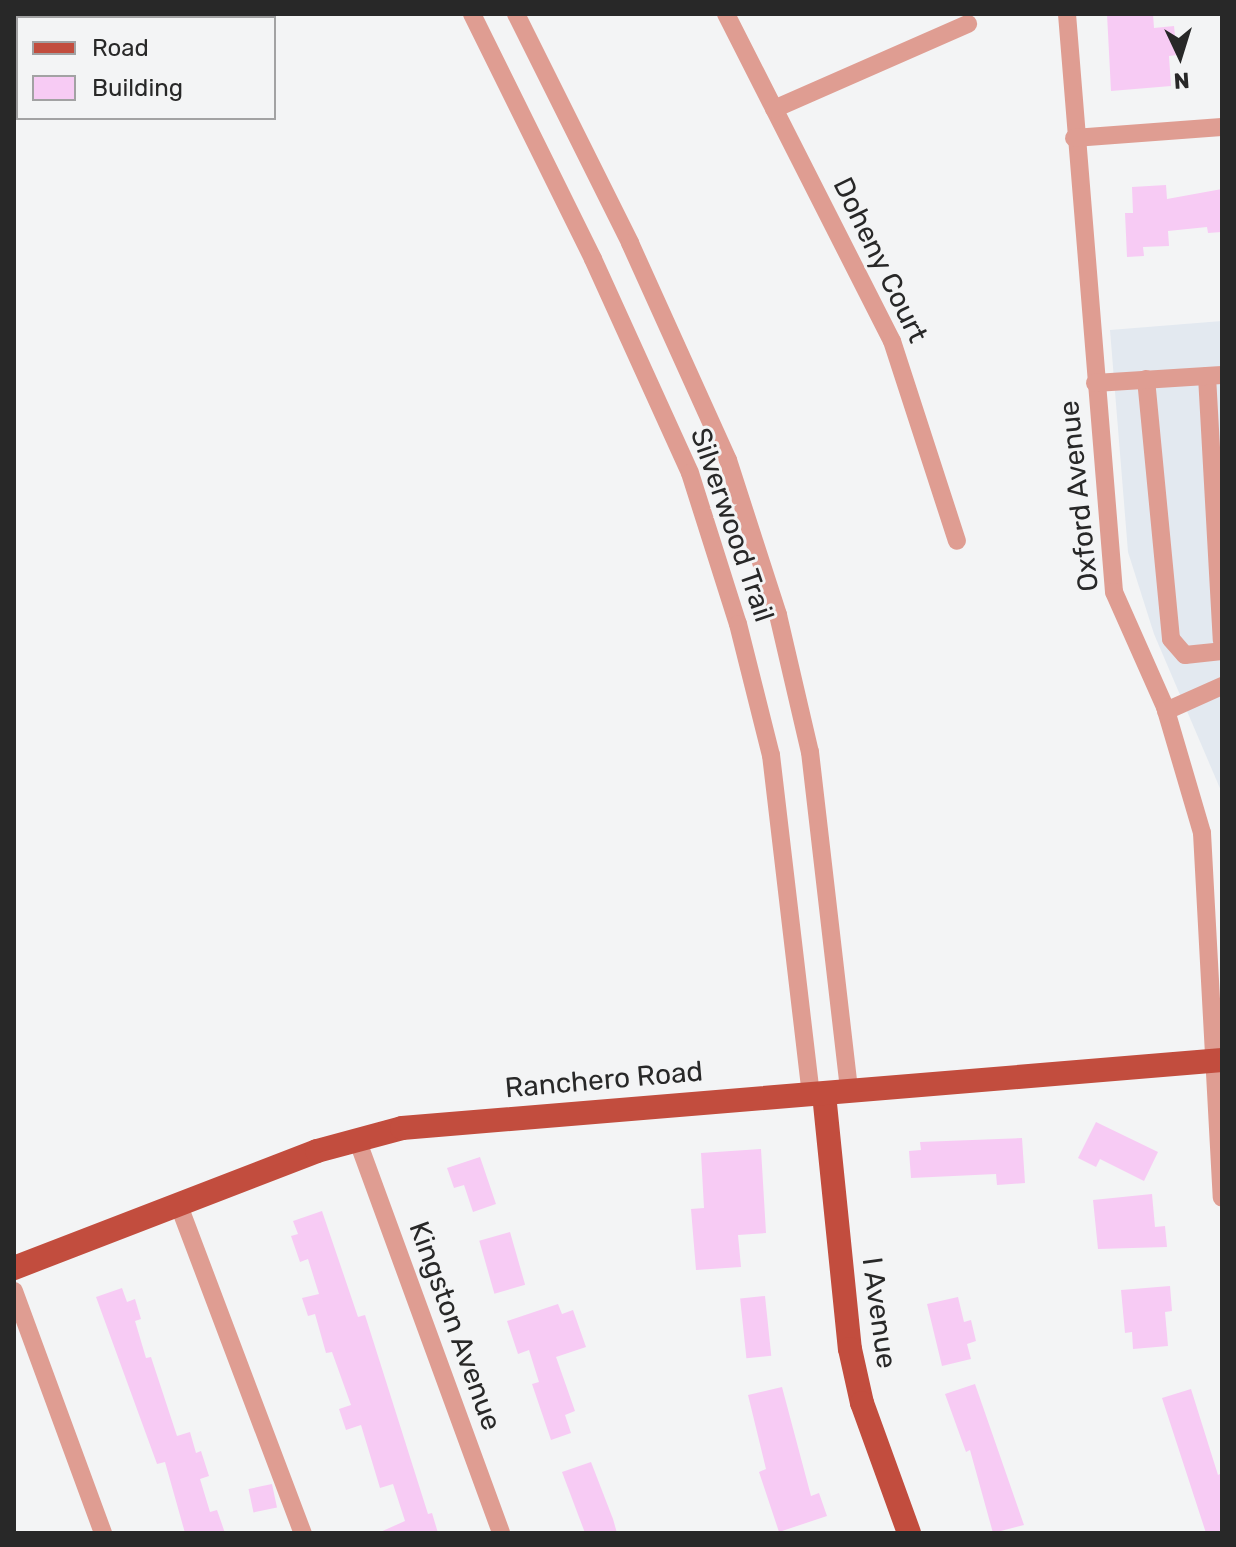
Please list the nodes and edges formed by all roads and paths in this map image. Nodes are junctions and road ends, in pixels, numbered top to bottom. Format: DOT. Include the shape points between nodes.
graph roads {
  1 [pos="472,14"];
  2 [pos="516,14"];
  3 [pos="726,14"];
  4 [pos="1067,14"];
  5 [pos="968,24"];
  6 [pos="774,109"];
  7 [pos="1222,127"];
  8 [pos="1074,138"];
  9 [pos="1214,376"];
  10 [pos="1146,379"];
  11 [pos="1095,383"];
  12 [pos="957,541"];
  13 [pos="1222,641"];
  14 [pos="1222,651"];
  15 [pos="1222,686"];
  16 [pos="1166,711"];
  17 [pos="1214,905"];
  18 [pos="1219,1060"];
  19 [pos="849,1090"];
  20 [pos="817,1094"];
  21 [pos="357,1139"];
  22 [pos="1222,1197"];
  23 [pos="178,1203"];
  24 [pos="14,1268"];
  25 [pos="14,1291"];
  26 [pos="103,1533"];
  27 [pos="303,1533"];
  28 [pos="501,1533"];
  29 [pos="909,1533"];
  1 -- 20 [label="street, Silverwood Trail" via="593,259 690,473 738,624 771,755"];
  2 -- 19 [label="street, Silverwood Trail" via="630,243 728,460 778,615 810,752"];
  3 -- 6 [label="street, Doheny Court"];
  4 -- 8 [label="street, Oxford Avenue"];
  5 -- 6 [label="street"];
  6 -- 12 [label="street, Doheny Court" via="892,341"];
  7 -- 8 [label="street"];
  8 -- 11 [label="street, Oxford Avenue"];
  9 -- 10 [label="street"];
  9 -- 13 [label="street"];
  10 -- 11 [label="street"];
  10 -- 14 [label="street" via="1171,639 1185,655"];
  11 -- 16 [label="street, Oxford Avenue" via="1114,592"];
  15 -- 16 [label="street"];
  16 -- 17 [label="street, Oxford Avenue" via="1202,833"];
  17 -- 18 [label="street, Oxford Avenue"];
  18 -- 19 [label="main road, Ranchero Road"];
  18 -- 22 [label="street, Oxford Avenue"];
  19 -- 20 [label="main road, Ranchero Road"];
  20 -- 21 [label="main road, Ranchero Road" via="419,1125"];
  20 -- 29 [label="main road, I Avenue" via="850,1349 862,1403"];
  21 -- 23 [label="main road, Ranchero Road"];
  21 -- 28 [label="street, Kingston Avenue"];
  23 -- 24 [label="main road, Ranchero Road"];
  23 -- 27 [label="street"];
  25 -- 26 [label="street"];
}
